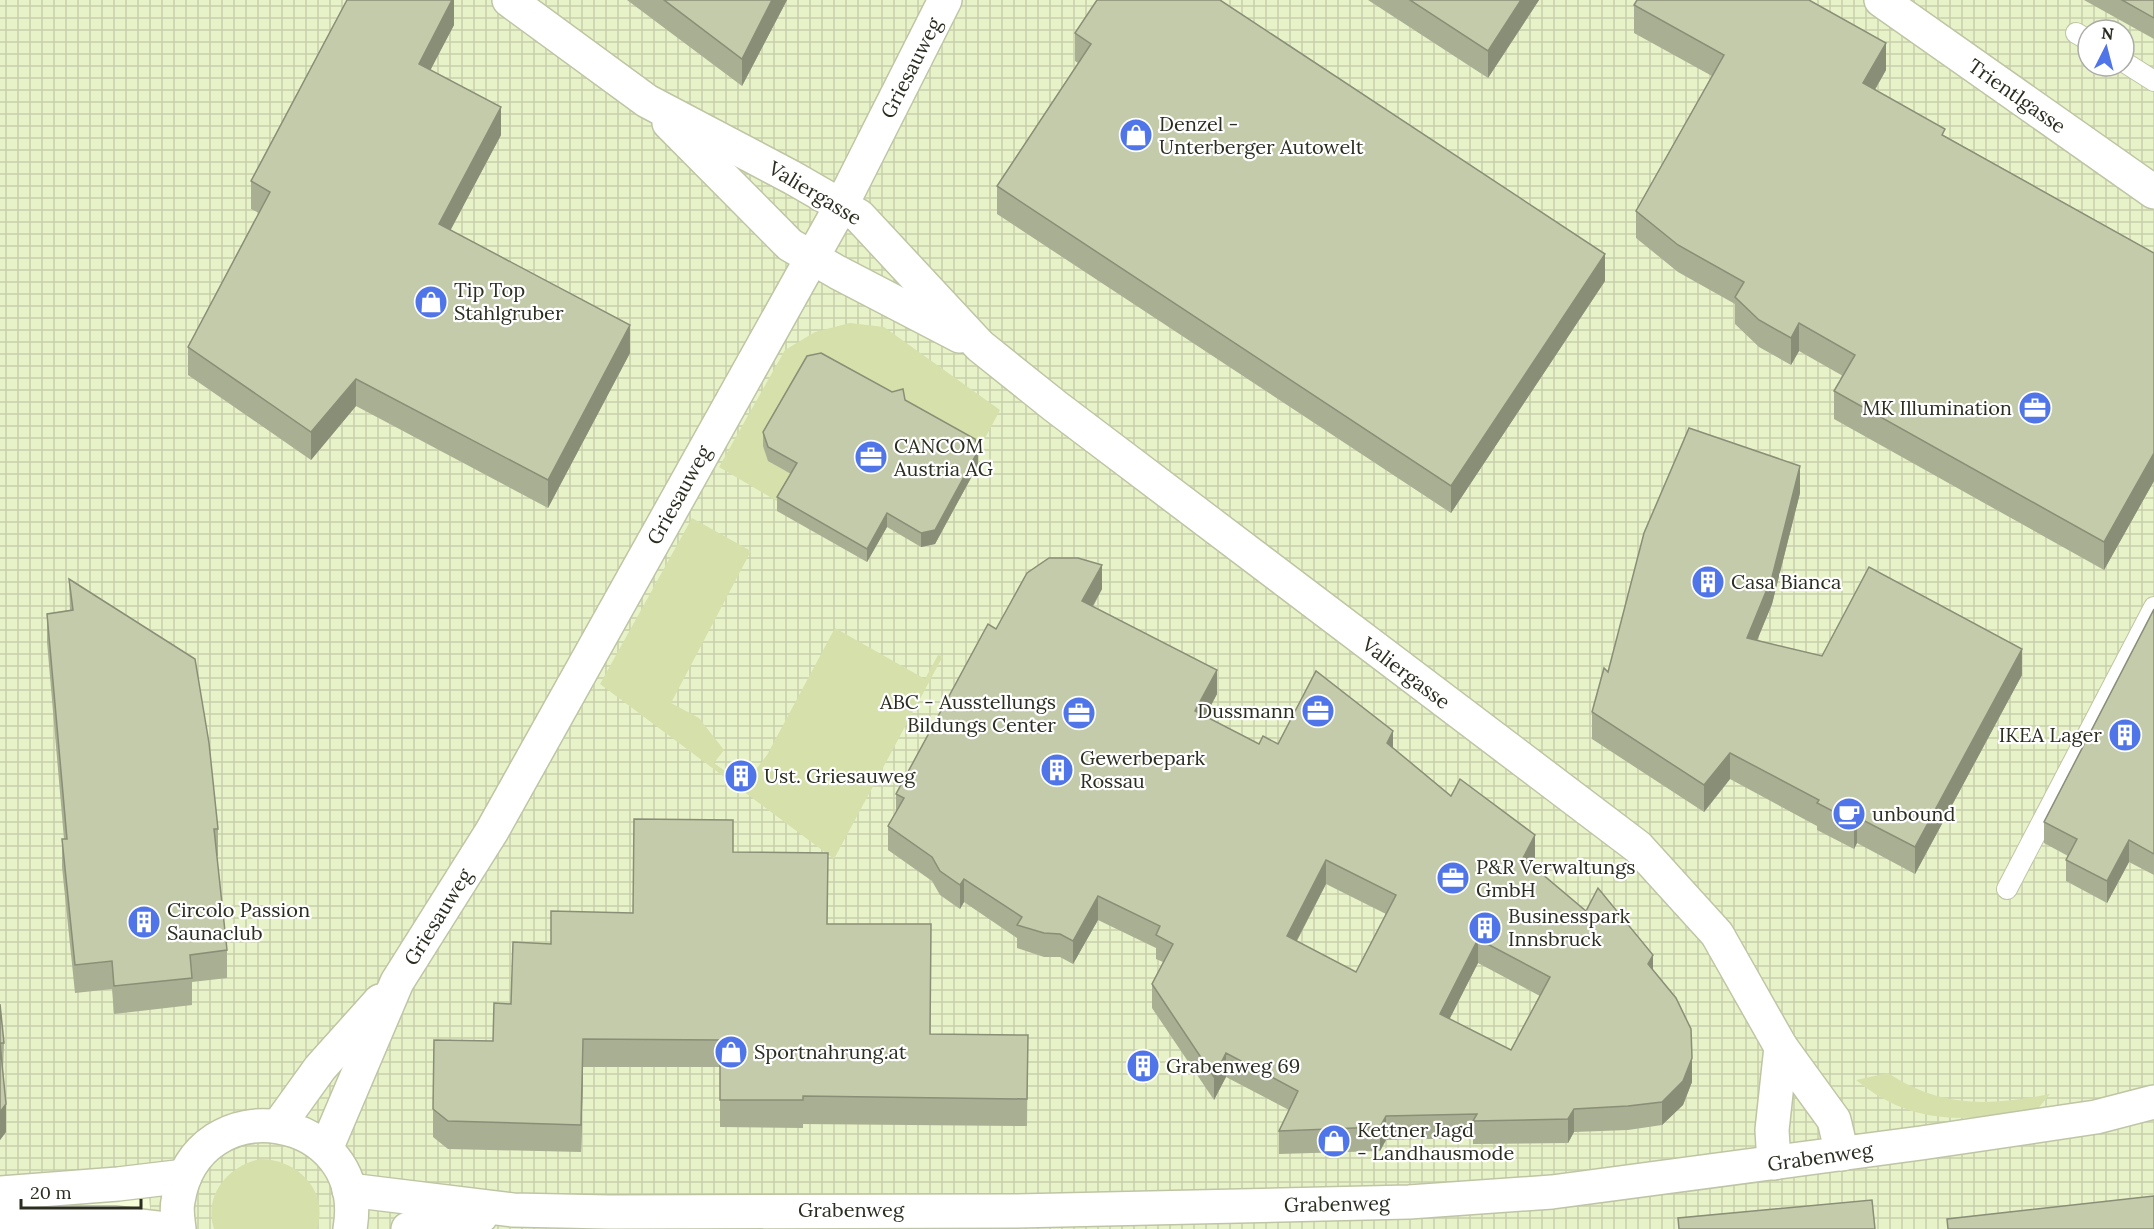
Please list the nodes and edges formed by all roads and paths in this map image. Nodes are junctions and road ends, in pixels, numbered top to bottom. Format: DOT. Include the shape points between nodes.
graph roads {
  1 [pos="509,0"];
  2 [pos="945,0"];
  3 [pos="1881,0"];
  4 [pos="2136,70"];
  5 [pos="2154,81"];
  6 [pos="647,101"];
  7 [pos="2154,192"];
  8 [pos="841,206"];
  9 [pos="812,258"];
  10 [pos="980,346"];
  11 [pos="2154,607"];
  12 [pos="2007,889"];
  13 [pos="397,982"];
  14 [pos="1781,1047"];
  15 [pos="2154,1102"];
  16 [pos="279,1125"];
  17 [pos="326,1149"];
  18 [pos="1842,1154"];
  19 [pos="1774,1163"];
  20 [pos="185,1176"];
  21 [pos="350,1190"];
  22 [pos="0,1193"];
  23 [pos="513,1210"];
  24 [pos="0,1223"];
  25 [pos="166,1229"];
  26 [pos="179,1229"];
  27 [pos="350,1229"];
  28 [pos="408,1229"];
  1 -- 6 [label="street, Valiergasse"];
  2 -- 8 [label="street, Griesauweg"];
  3 -- 7 [label="street, Trientlgasse"];
  4 -- 5 [label="lane"];
  6 -- 8 [label="street, Valiergasse"];
  6 -- 9 [label="street, Valiergasse" via="790,245"];
  8 -- 9 [label="street, Griesauweg"];
  8 -- 10 [label="street, Valiergasse" via="859,216"];
  9 -- 10 [label="street, Valiergasse"];
  9 -- 13 [label="street, Griesauweg" via="492,831"];
  10 -- 14 [label="street, Valiergasse" via="1638,847 1717,934"];
  11 -- 12 [label="lane"];
  13 -- 16 [label="street, Griesauweg" via="320,1068"];
  13 -- 17 [label="street, Griesauweg"];
  14 -- 18 [label="street, Valiergasse" via="1834,1120"];
  14 -- 19 [label="street" via="1772,1130"];
  15 -- 18 [label="street, Grabenweg" via="2096,1117"];
  16 -- 17 [label="street" via="306,1135"];
  16 -- 20 [label="street" via="251,1125 224,1134 201,1152"];
  17 -- 21 [label="street"];
  18 -- 19 [label="street, Grabenweg"];
  19 -- 23 [label="street, Grabenweg" via="1552,1192 1409,1202 1017,1211"];
  20 -- 22 [label="street"];
  20 -- 26 [label="street" via="177,1203"];
  21 -- 23 [label="street, Grabenweg"];
  21 -- 27 [label="street"];
  23 -- 28 [label="street, Grabenweg"];
  24 -- 25 [label="street" via="114,1223"];
}
